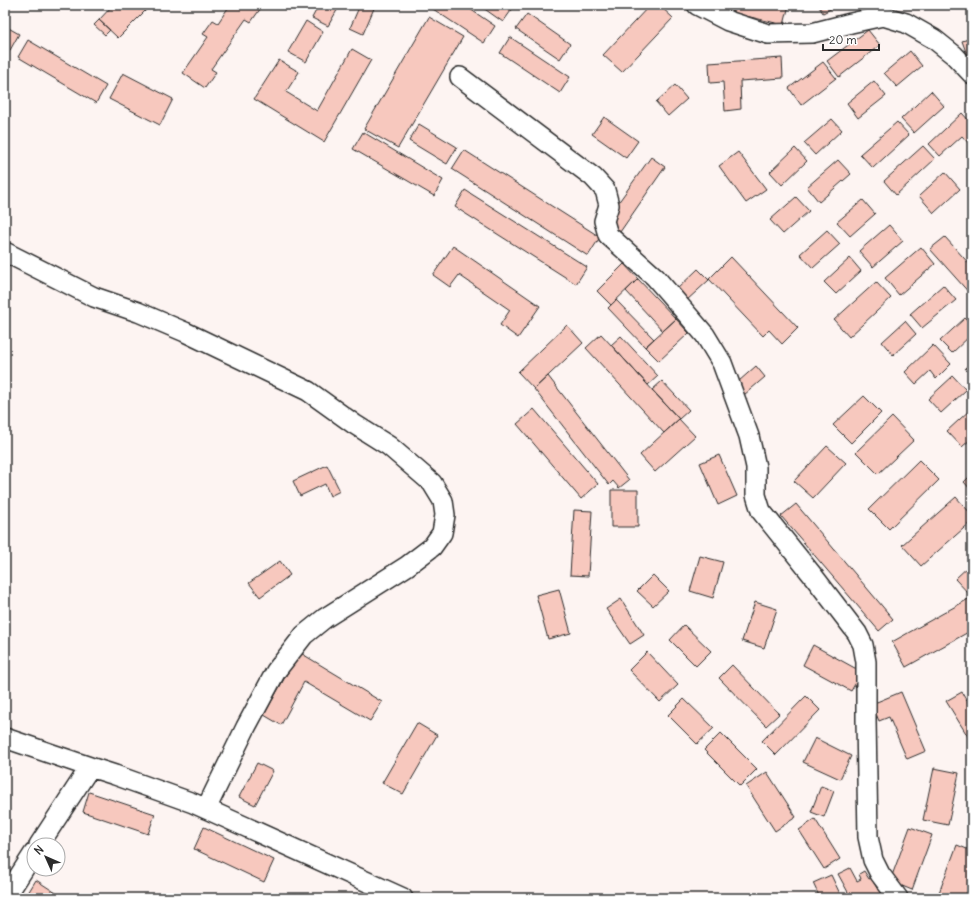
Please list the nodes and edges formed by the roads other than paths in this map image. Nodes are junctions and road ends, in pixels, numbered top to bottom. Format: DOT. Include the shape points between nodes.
graph roads {
  1 [pos="697,5"];
  2 [pos="972,74"];
  3 [pos="460,77"];
  4 [pos="5,252"];
  5 [pos="5,738"];
  6 [pos="90,767"];
  7 [pos="206,809"];
  8 [pos="44,837"];
  9 [pos="26,865"];
  10 [pos="5,898"];
  11 [pos="403,898"];
  12 [pos="898,898"];
  1 -- 2 [label="street" via="728,21 768,34 812,33 883,16 906,23 934,40 954,55"];
  3 -- 12 [label="street" via="594,176 605,190 609,205 604,221 608,235 655,276 705,335 722,363 749,436 756,467 756,495 761,511 857,632 862,645 866,662 868,837 875,865"];
  4 -- 7 [label="street" via="94,298 138,312 185,332 308,391 389,446 432,483 443,501 445,515 442,533 432,547 407,566 325,618 304,635 276,671"];
  5 -- 6 [label="street"];
  6 -- 7 [label="street"];
  6 -- 8 [label="street"];
  7 -- 11 [label="street"];
  9 -- 10 [label="street"];
}
